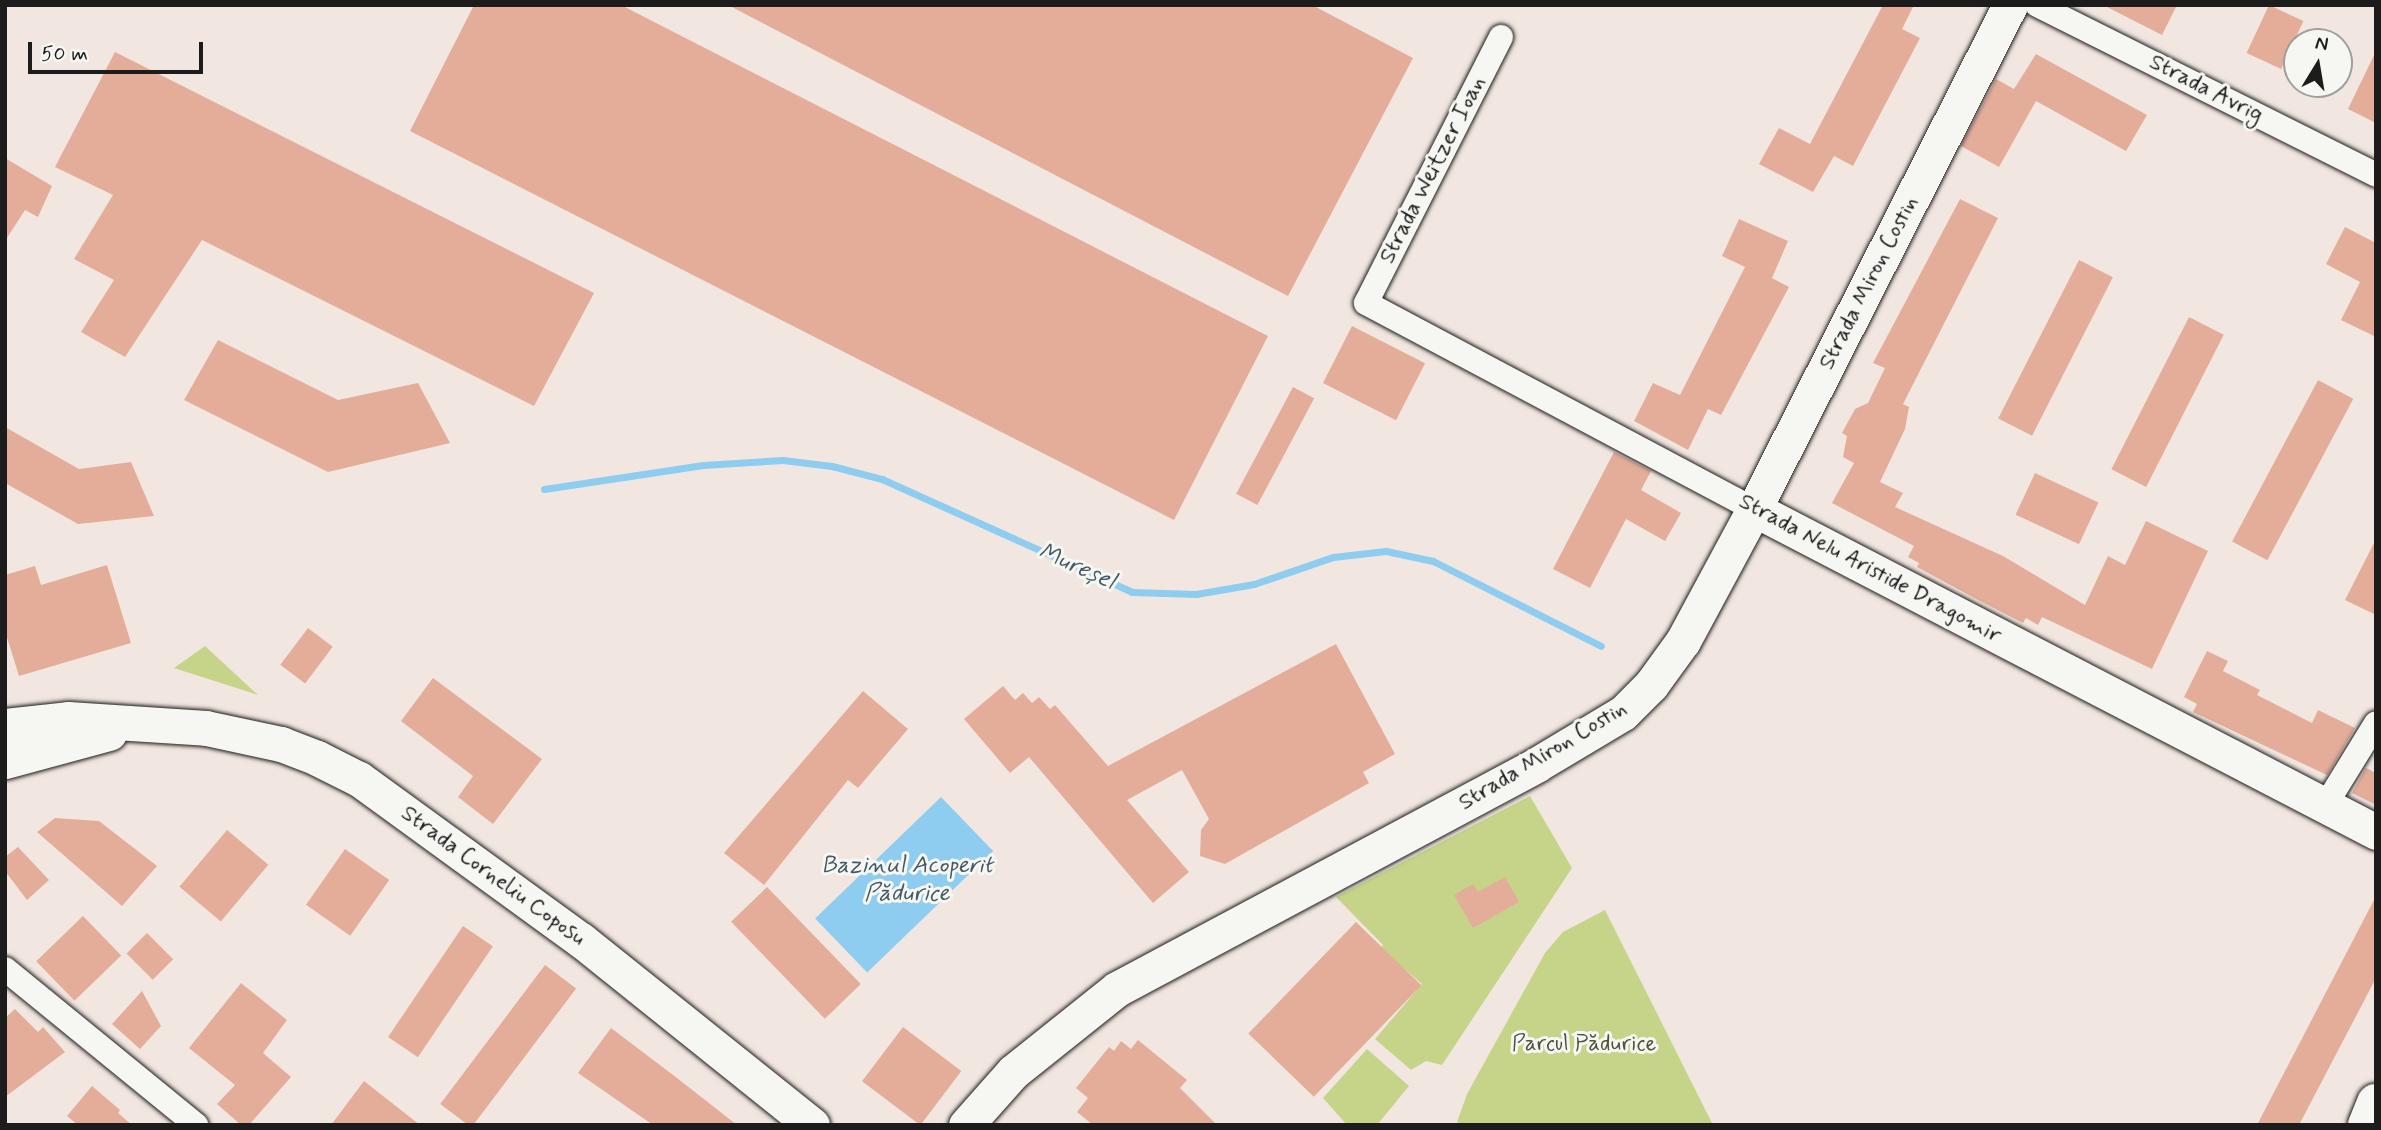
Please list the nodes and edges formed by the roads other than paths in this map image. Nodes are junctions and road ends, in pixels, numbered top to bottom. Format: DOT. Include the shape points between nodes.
graph roads {
  1 [pos="2010,5"];
  2 [pos="2036,5"];
  3 [pos="1501,37"];
  4 [pos="2376,175"];
  5 [pos="1366,303"];
  6 [pos="1754,509"];
  7 [pos="2376,723"];
  8 [pos="5,726"];
  9 [pos="129,726"];
  10 [pos="5,760"];
  11 [pos="2325,806"];
  12 [pos="2376,832"];
  13 [pos="5,969"];
  14 [pos="2376,1103"];
  15 [pos="196,1125"];
  16 [pos="811,1125"];
  17 [pos="966,1125"];
  18 [pos="2367,1125"];
  1 -- 6 [label="main road, Strada Miron Costin"];
  2 -- 4 [label="street, Strada Avrig"];
  3 -- 5 [label="street, Strada Weitzer Ioan"];
  5 -- 6 [label="street, Strada Nelu Aristide Dragomir"];
  6 -- 11 [label="main road, Strada Nelu Aristide Dragomir"];
  6 -- 17 [label="main road, Strada Miron Costin" via="1673,657 1623,713 1536,765 1117,989 1022,1064"];
  7 -- 11 [label="street"];
  8 -- 9 [label="main road, Strada Corneliu Coposu" via="68,719"];
  9 -- 10 [label="main road, Strada Corneliu Coposu"];
  9 -- 16 [label="main road, Strada Corneliu Coposu" via="206,728 255,738 317,758 359,779 608,960"];
  11 -- 12 [label="main road, Strada Nelu Aristide Dragomir"];
  13 -- 15 [label="street"];
  14 -- 18 [label="main road"];
}
